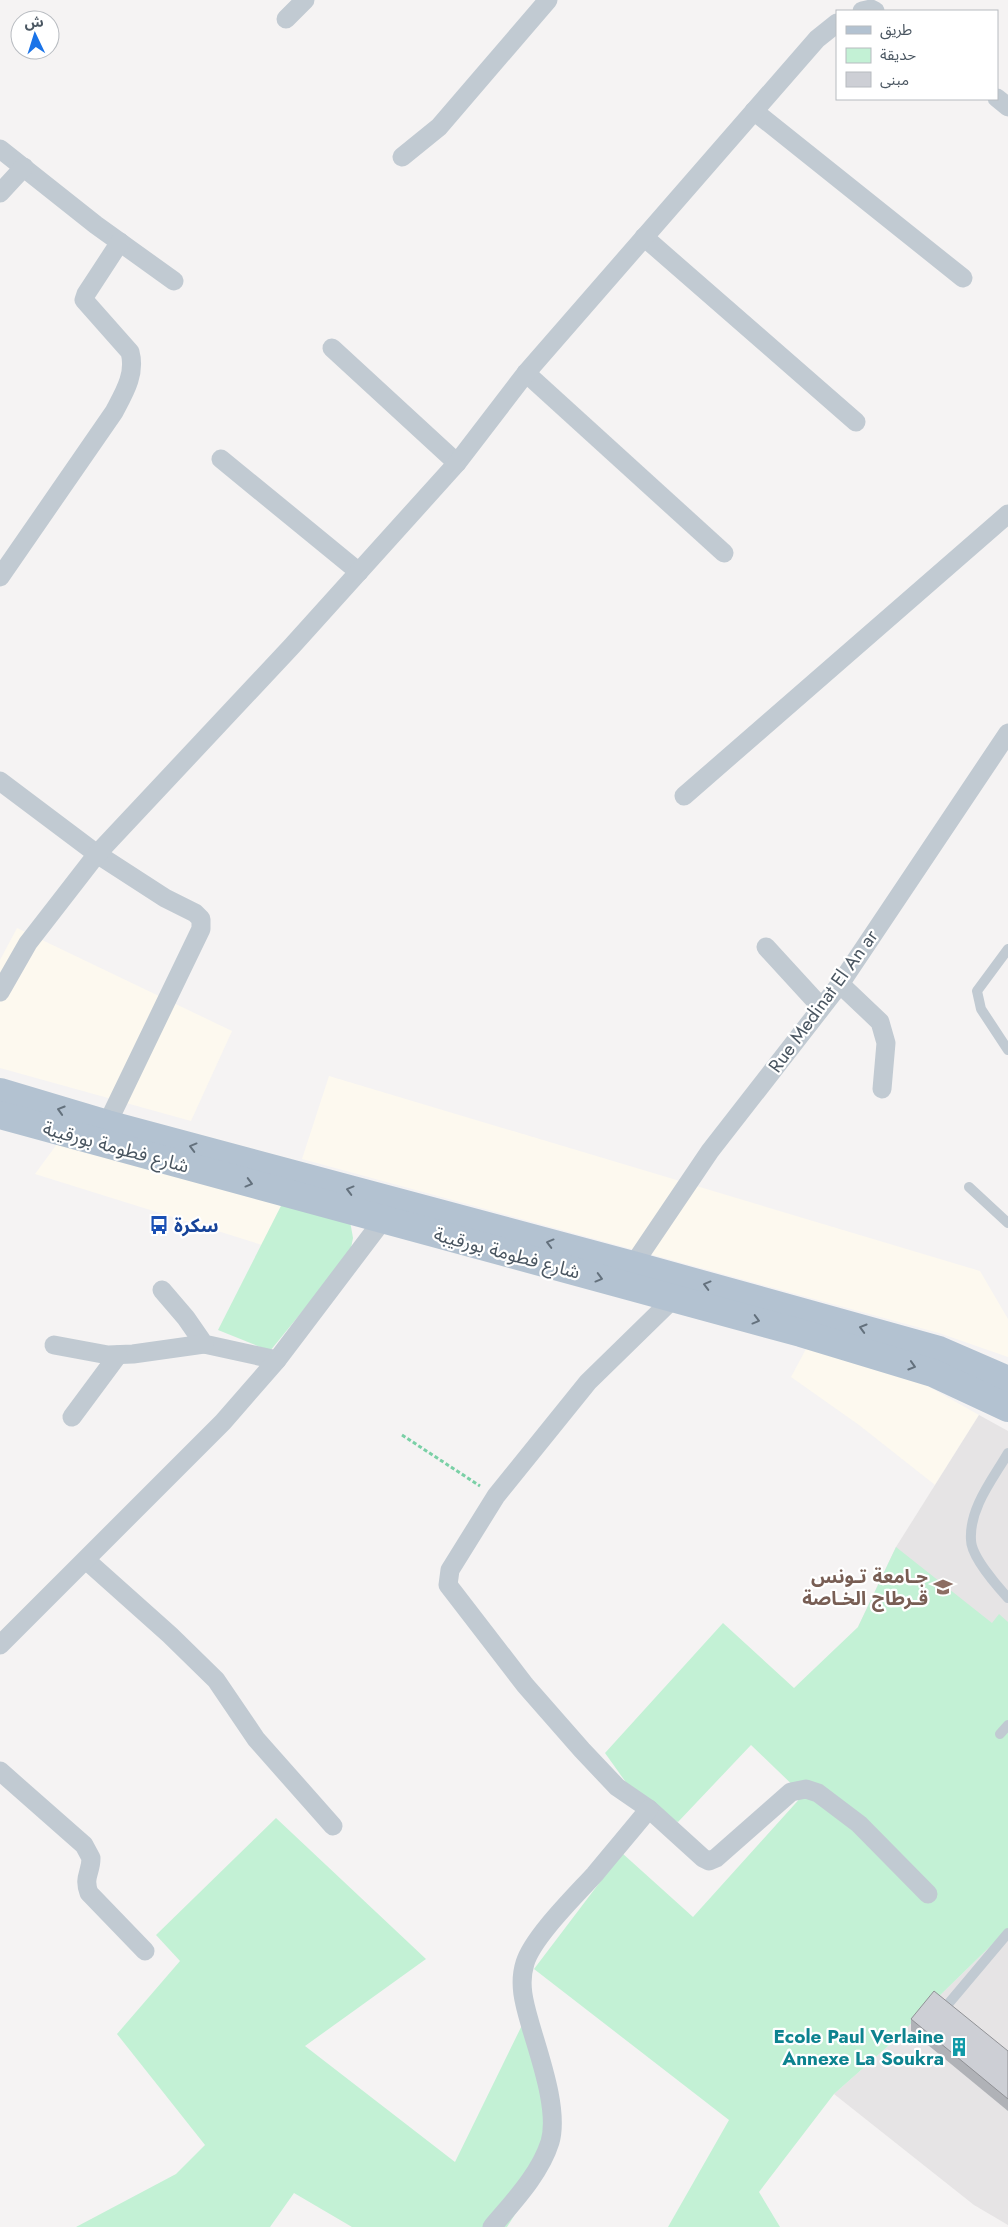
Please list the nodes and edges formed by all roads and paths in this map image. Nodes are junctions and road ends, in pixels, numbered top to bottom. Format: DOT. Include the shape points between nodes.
graph roads {
  1 [pos="305,0"];
  2 [pos="548,0"];
  3 [pos="286,18"];
  4 [pos="836,24"];
  5 [pos="754,111"];
  6 [pos="0,149"];
  7 [pos="402,157"];
  8 [pos="24,167"];
  9 [pos="0,194"];
  10 [pos="644,237"];
  11 [pos="120,242"];
  12 [pos="963,278"];
  13 [pos="174,281"];
  14 [pos="332,348"];
  15 [pos="526,373"];
  16 [pos="856,422"];
  17 [pos="221,459"];
  18 [pos="457,463"];
  19 [pos="1008,514"];
  20 [pos="724,553"];
  21 [pos="359,572"];
  22 [pos="0,577"];
  23 [pos="1008,733"];
  24 [pos="0,781"];
  25 [pos="684,796"];
  26 [pos="97,854"];
  27 [pos="766,946"];
  28 [pos="1008,950"];
  29 [pos="840,984"];
  30 [pos="0,992"];
  31 [pos="821,1007"];
  32 [pos="1008,1050"];
  33 [pos="882,1089"];
  34 [pos="0,1092"];
  35 [pos="0,1115"];
  36 [pos="107,1124"];
  37 [pos="969,1187"];
  38 [pos="390,1211"];
  39 [pos="1008,1223"];
  40 [pos="633,1264"];
  41 [pos="162,1290"];
  42 [pos="674,1298"];
  43 [pos="204,1344"];
  44 [pos="54,1345"];
  45 [pos="118,1355"];
  46 [pos="277,1360"];
  47 [pos="1008,1380"];
  48 [pos="1008,1408"];
  49 [pos="72,1417"];
  50 [pos="402,1435"];
  51 [pos="1008,1453"];
  52 [pos="496,1496"];
  53 [pos="86,1560"];
  54 [pos="1008,1598"];
  55 [pos="0,1646"];
  56 [pos="1008,1725"];
  57 [pos="1000,1734"];
  58 [pos="0,1771"];
  59 [pos="649,1809"];
  60 [pos="333,1826"];
  61 [pos="928,1894"];
  62 [pos="1008,1933"];
  63 [pos="145,1952"];
  64 [pos="949,2002"];
  65 [pos="492,2227"];
  1 -- 3 [label="street"];
  2 -- 7 [label="street" via="439,127"];
  4 -- 5 [label="street" via="817,39"];
  5 -- 10 [label="street"];
  5 -- 12 [label="street"];
  6 -- 8 [label="street"];
  8 -- 9 [label="street"];
  8 -- 11 [label="street"];
  10 -- 15 [label="street"];
  10 -- 16 [label="street"];
  11 -- 13 [label="street"];
  11 -- 22 [label="street" via="84,300 130,352 128,386 114,412"];
  14 -- 18 [label="street"];
  15 -- 18 [label="street"];
  15 -- 20 [label="street"];
  17 -- 21 [label="street"];
  18 -- 21 [label="street"];
  19 -- 25 [label="street"];
  21 -- 26 [label="street"];
  23 -- 29 [label="street, Rue Medinat El An ar"];
  24 -- 26 [label="street"];
  26 -- 30 [label="street" via="28,943"];
  26 -- 36 [label="street" via="201,919 201,929"];
  27 -- 31 [label="street"];
  28 -- 32 [label="lane" via="977,992 981,1009"];
  29 -- 31 [label="street, Rue Medinat El An ar"];
  29 -- 33 [label="street" via="880,1022 886,1044"];
  31 -- 40 [label="street, Rue Medinat El An ar" via="710,1151"];
  36 -- 34 [label="main road, شارع فطومة بورقيبة, one-way"];
  35 -- 38 [label="main road, شارع فطومة بورقيبة, one-way"];
  38 -- 36 [label="main road, شارع فطومة بورقيبة, one-way"];
  37 -- 39 [label="lane"];
  40 -- 38 [label="main road, شارع فطومة بورقيبة, one-way"];
  38 -- 42 [label="main road, شارع فطومة بورقيبة, one-way"];
  38 -- 46 [label="street"];
  47 -- 40 [label="main road, شارع فطومة بورقيبة, one-way" via="940,1350"];
  41 -- 43 [label="street"];
  42 -- 48 [label="main road, شارع فطومة بورقيبة, one-way" via="933,1373"];
  42 -- 52 [label="street" via="588,1382"];
  43 -- 45 [label="street"];
  43 -- 46 [label="street"];
  44 -- 45 [label="street" via="92,1354"];
  45 -- 49 [label="street"];
  46 -- 53 [label="street" via="224,1422"];
  50 -- 52 [label="path"];
  51 -- 54 [label="lane" via="975,1510 970,1542 988,1576"];
  52 -- 59 [label="street" via="450,1570 448,1585 525,1685 582,1750 617,1786"];
  53 -- 55 [label="street"];
  53 -- 60 [label="street" via="216,1680 256,1739"];
  56 -- 57 [label="lane"];
  58 -- 63 [label="street" via="84,1845 91,1858 86,1876 89,1893"];
  59 -- 61 [label="street" via="709,1861 791,1792 806,1789 818,1793 860,1824"];
  59 -- 65 [label="street" via="563,1908 525,1963 522,1997 545,2079 552,2131 539,2166"];
  62 -- 64 [label="lane"];
}
